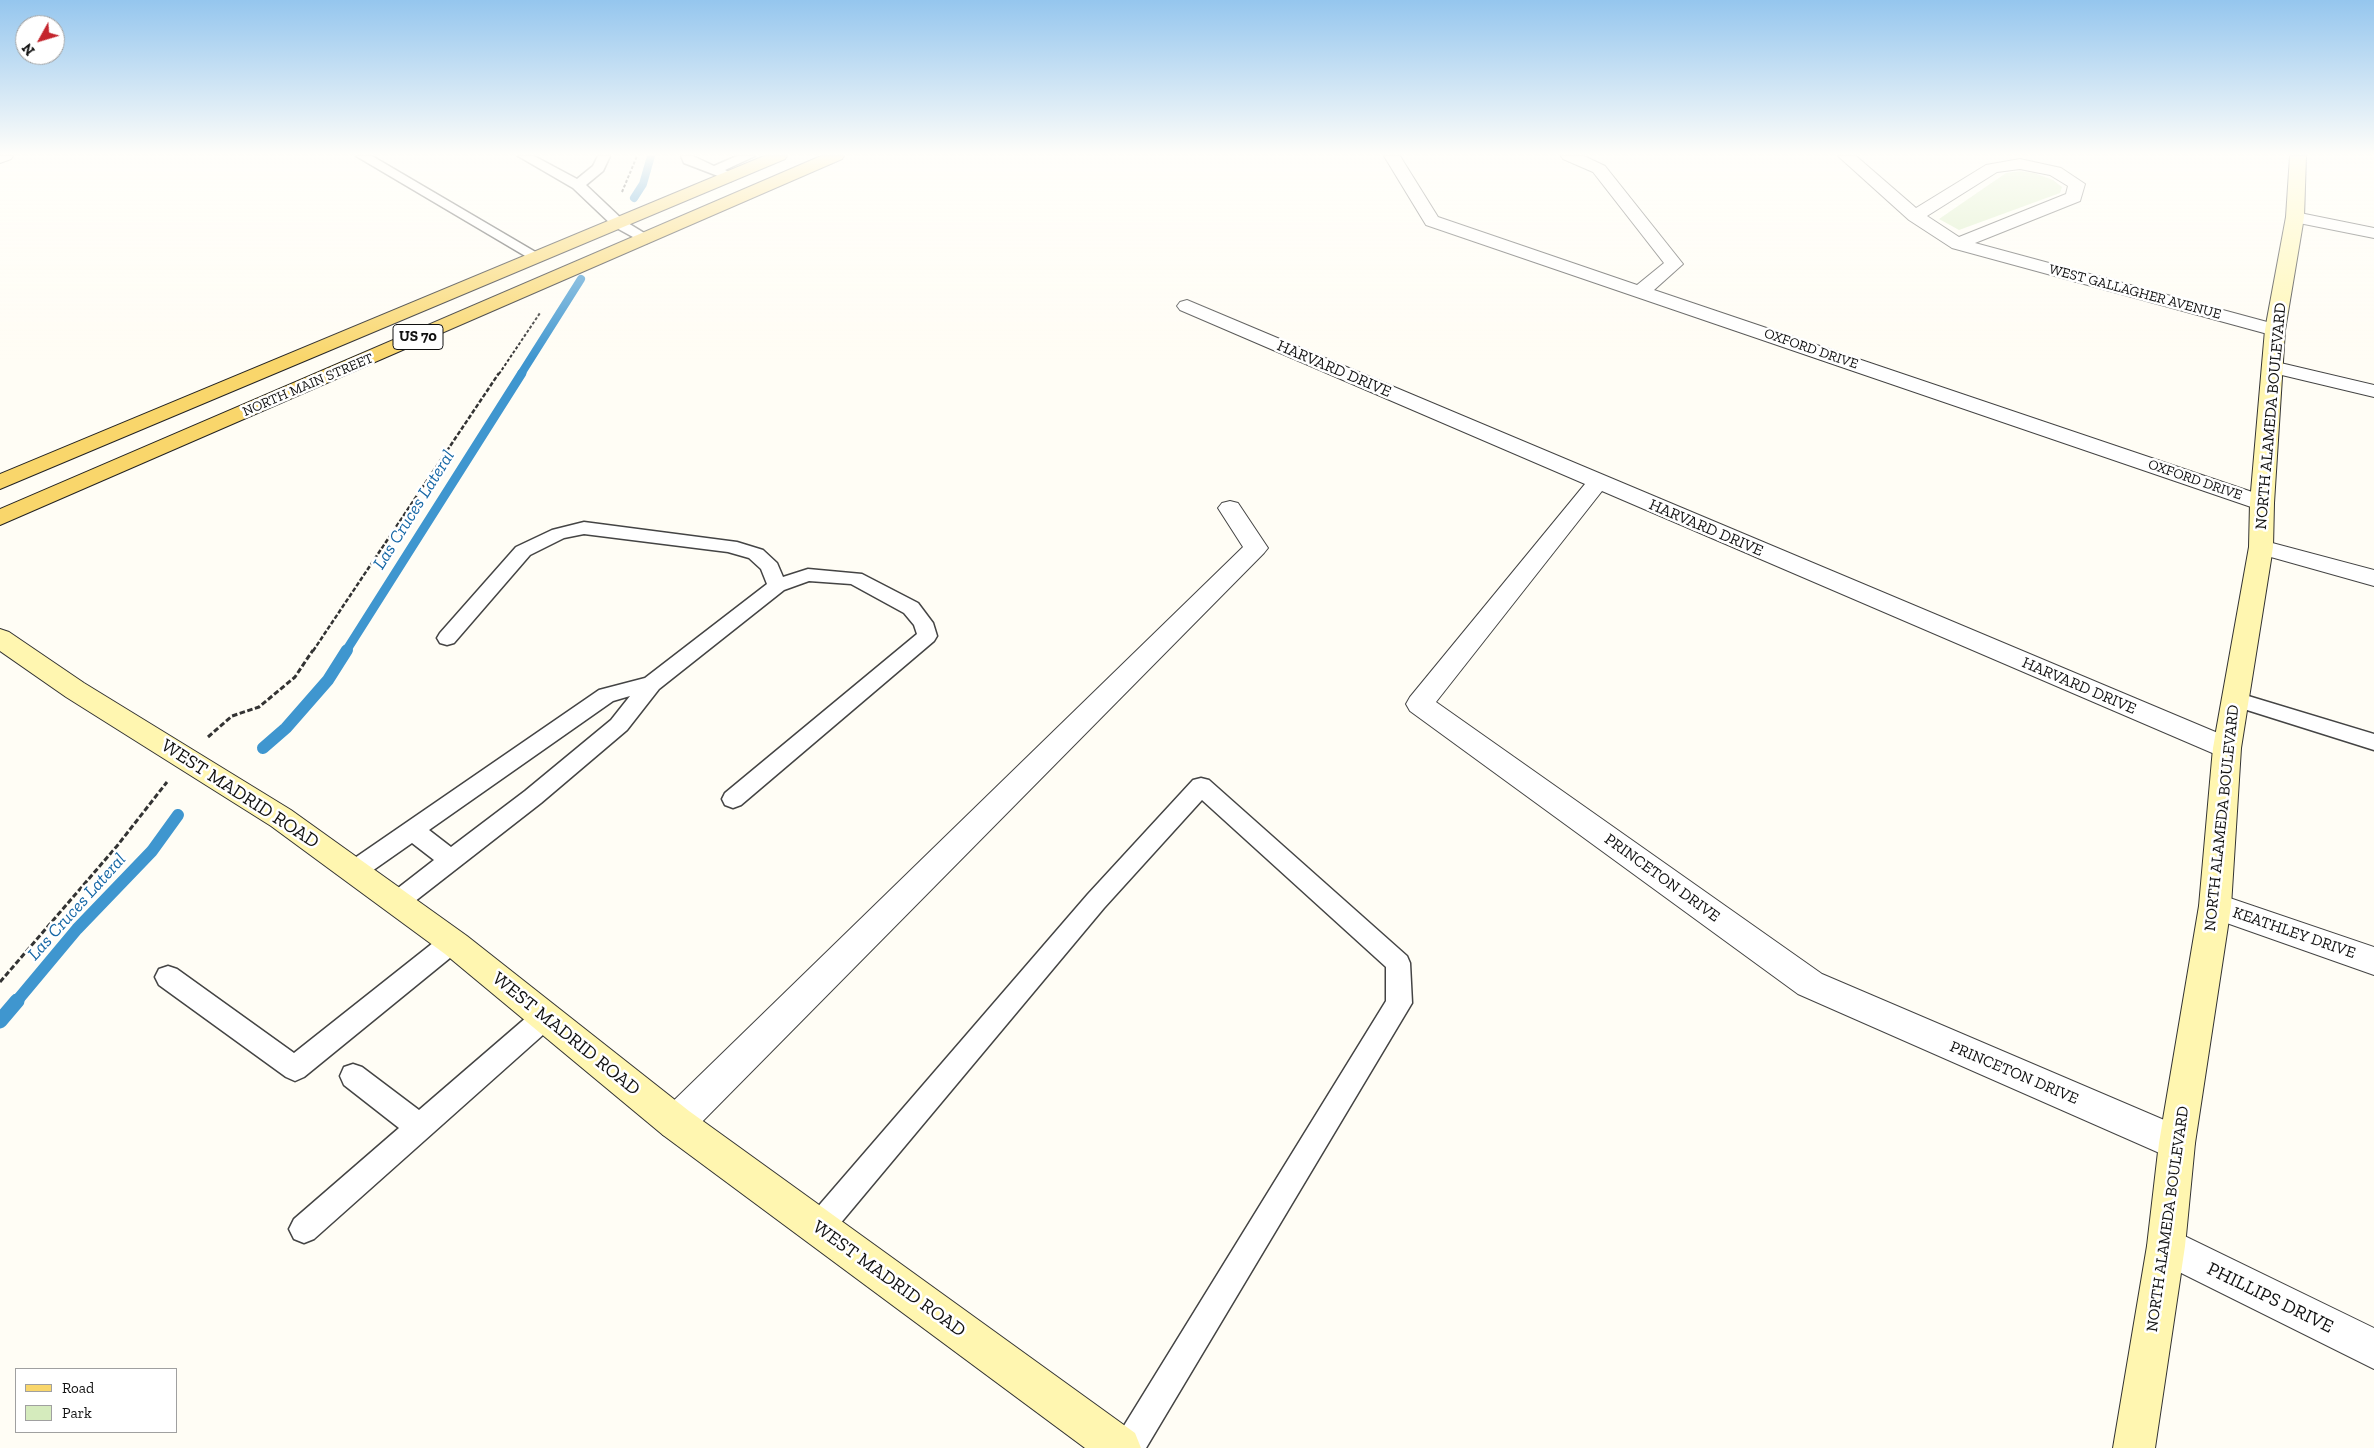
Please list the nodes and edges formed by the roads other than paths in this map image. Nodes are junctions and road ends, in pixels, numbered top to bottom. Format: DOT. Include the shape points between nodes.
graph roads {
  1 [pos="479,224"];
  2 [pos="606,224"];
  3 [pos="619,224"];
  4 [pos="682,224"];
  5 [pos="1440,224"];
  6 [pos="1642,224"];
  7 [pos="1927,224"];
  8 [pos="2008,224"];
  9 [pos="2294,224"];
  10 [pos="2327,224"];
  11 [pos="2374,233"];
  12 [pos="647,239"];
  13 [pos="1958,244"];
  14 [pos="537,257"];
  15 [pos="1641,291"];
  16 [pos="1187,306"];
  17 [pos="402,314"];
  18 [pos="2275,330"];
  19 [pos="430,332"];
  20 [pos="2272,367"];
  21 [pos="2374,391"];
  22 [pos="0,482"];
  23 [pos="1598,482"];
  24 [pos="2262,503"];
  25 [pos="1230,508"];
  26 [pos="0,518"];
  27 [pos="2261,547"];
  28 [pos="2374,578"];
  29 [pos="777,586"];
  30 [pos="0,638"];
  31 [pos="447,638"];
  32 [pos="652,684"];
  33 [pos="2235,699"];
  34 [pos="2374,742"];
  35 [pos="2226,748"];
  36 [pos="733,799"];
  37 [pos="412,830"];
  38 [pos="451,860"];
  39 [pos="354,871"];
  40 [pos="397,902"];
  41 [pos="2215,906"];
  42 [pos="452,942"];
  43 [pos="2374,961"];
  44 [pos="168,977"];
  45 [pos="544,1018"];
  46 [pos="353,1076"];
  47 [pos="676,1123"];
  48 [pos="420,1127"];
  49 [pos="2177,1143"];
  50 [pos="819,1228"];
  51 [pos="304,1229"];
  52 [pos="2166,1246"];
  53 [pos="2374,1349"];
  54 [pos="1120,1448"];
  55 [pos="1128,1448"];
  56 [pos="2134,1448"];
  1 -- 14 [label="lane"];
  2 -- 14 [label="main road, NORTH MAIN STREET / US 70"];
  3 -- 12 [label="lane"];
  4 -- 12 [label="main road, NORTH MAIN STREET / US 70"];
  5 -- 15 [label="street, OXFORD DRIVE"];
  6 -- 15 [label="street" via="1674,264"];
  7 -- 13 [label="street, WEST GALLAGHER AVENUE"];
  8 -- 13 [label="street"];
  9 -- 18 [label="street, NORTH ALAMEDA BOULEVARD"];
  10 -- 11 [label="street"];
  12 -- 19 [label="main road, NORTH MAIN STREET / US 70"];
  13 -- 18 [label="street, WEST GALLAGHER AVENUE"];
  14 -- 17 [label="main road, NORTH MAIN STREET / US 70"];
  15 -- 24 [label="street, OXFORD DRIVE"];
  16 -- 23 [label="street, HARVARD DRIVE"];
  17 -- 19 [label="main road"];
  17 -- 22 [label="main road, NORTH MAIN STREET / US 70"];
  18 -- 20 [label="street, NORTH ALAMEDA BOULEVARD"];
  19 -- 26 [label="main road, NORTH MAIN STREET / US 70"];
  20 -- 21 [label="street"];
  20 -- 24 [label="street, NORTH ALAMEDA BOULEVARD"];
  23 -- 35 [label="street, HARVARD DRIVE"];
  23 -- 49 [label="street, PRINCETON DRIVE" via="1420,704 1810,984"];
  24 -- 27 [label="street, NORTH ALAMEDA BOULEVARD"];
  25 -- 47 [label="street" via="1256,548"];
  27 -- 28 [label="street"];
  27 -- 33 [label="street, NORTH ALAMEDA BOULEVARD"];
  29 -- 31 [label="lane" via="770,568 756,554 730,546 584,528 558,534 523,551"];
  29 -- 32 [label="lane"];
  29 -- 36 [label="lane" via="808,575 855,578 911,608 924,623 928,636"];
  30 -- 39 [label="street, WEST MADRID ROAD" via="75,690 281,818"];
  32 -- 37 [label="lane" via="606,695"];
  32 -- 38 [label="lane" via="619,725"];
  33 -- 34 [label="lane"];
  33 -- 35 [label="street, NORTH ALAMEDA BOULEVARD"];
  35 -- 41 [label="street, NORTH ALAMEDA BOULEVARD"];
  37 -- 38 [label="lane"];
  37 -- 39 [label="lane"];
  38 -- 40 [label="lane"];
  39 -- 40 [label="street, WEST MADRID ROAD"];
  40 -- 42 [label="street, WEST MADRID ROAD"];
  41 -- 43 [label="street, KEATHLEY DRIVE"];
  41 -- 49 [label="street, NORTH ALAMEDA BOULEVARD"];
  42 -- 44 [label="lane" via="295,1069"];
  42 -- 45 [label="street, WEST MADRID ROAD"];
  45 -- 47 [label="street, WEST MADRID ROAD"];
  45 -- 48 [label="lane"];
  46 -- 48 [label="lane"];
  47 -- 50 [label="street, WEST MADRID ROAD"];
  48 -- 51 [label="lane"];
  49 -- 52 [label="street, NORTH ALAMEDA BOULEVARD"];
  50 -- 54 [label="street, WEST MADRID ROAD"];
  50 -- 55 [label="lane" via="1096,901 1201,786 1398,963 1399,1004"];
  52 -- 53 [label="street, PHILLIPS DRIVE"];
  52 -- 56 [label="street, NORTH ALAMEDA BOULEVARD"];
}
